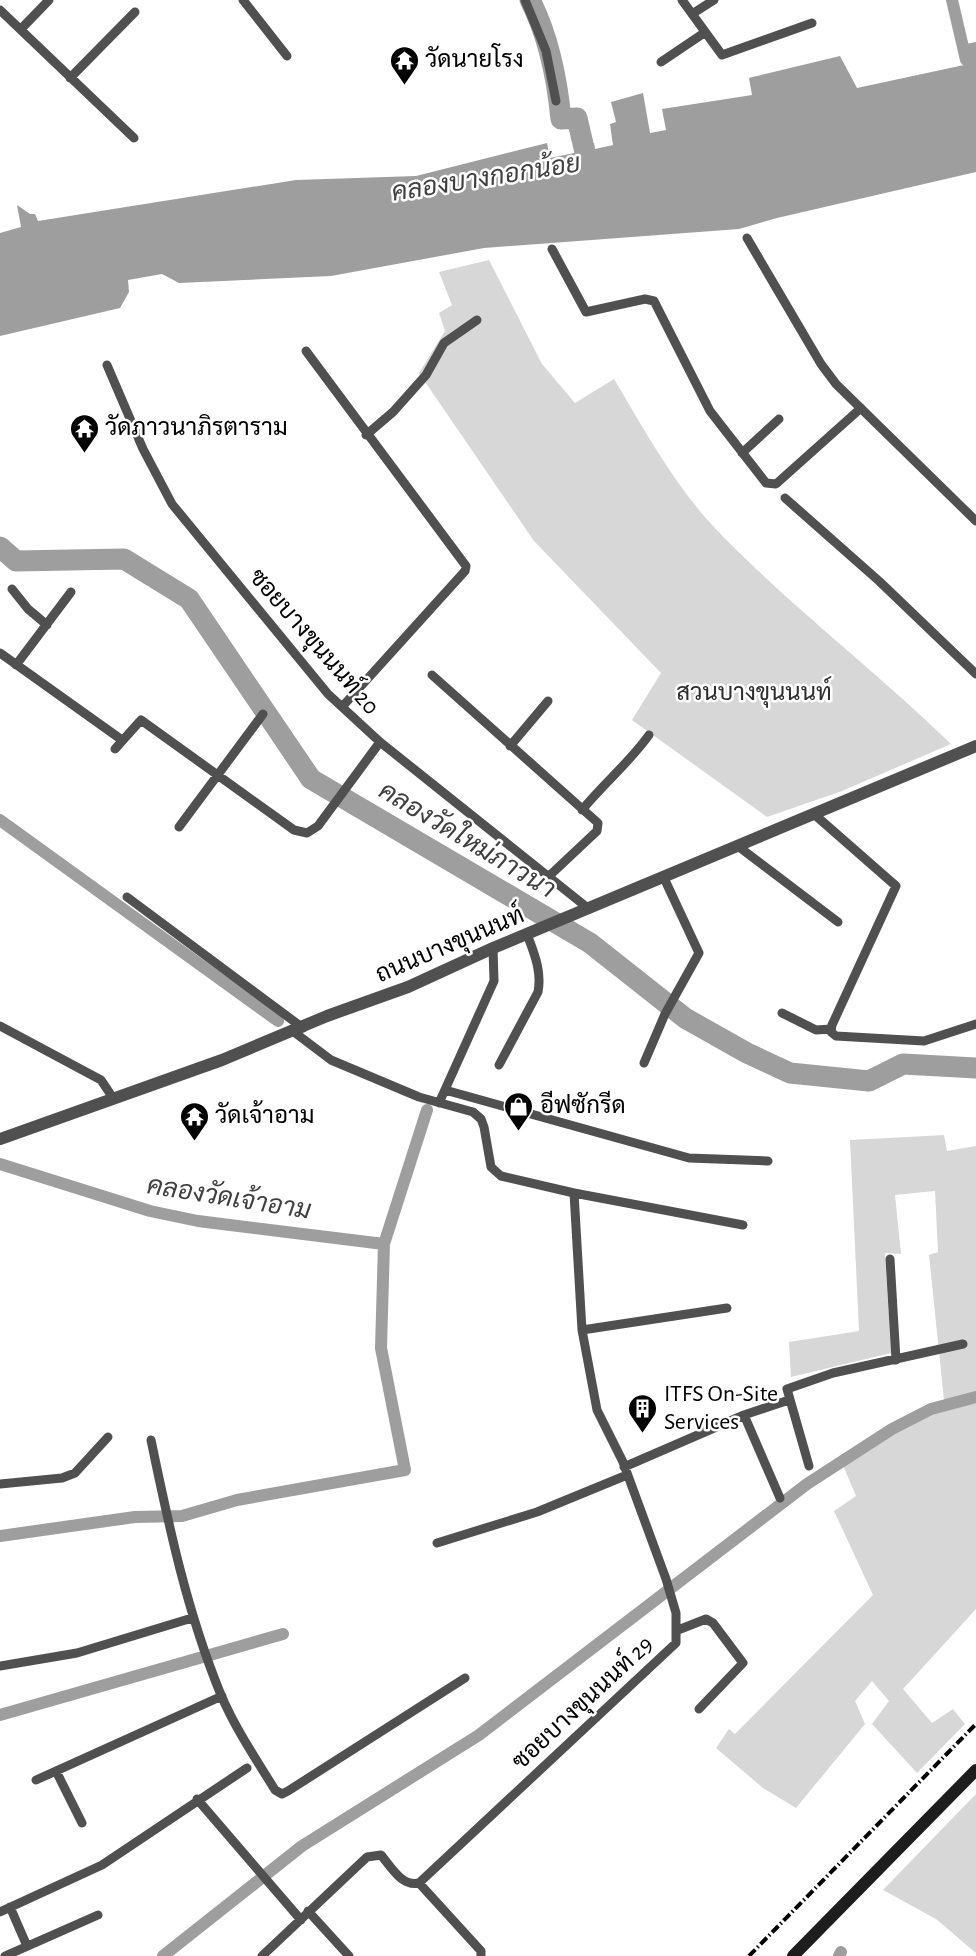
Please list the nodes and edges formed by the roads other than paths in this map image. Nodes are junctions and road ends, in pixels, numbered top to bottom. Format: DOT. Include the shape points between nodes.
graph roads {
  1 [pos="49,0"];
  2 [pos="243,0"];
  3 [pos="525,0"];
  4 [pos="682,0"];
  5 [pos="714,0"];
  6 [pos="0,10"];
  7 [pos="135,12"];
  8 [pos="692,14"];
  9 [pos="812,23"];
  10 [pos="21,29"];
  11 [pos="704,33"];
  12 [pos="287,56"];
  13 [pos="662,62"];
  14 [pos="70,78"];
  15 [pos="556,100"];
  16 [pos="134,138"];
  17 [pos="747,238"];
  18 [pos="552,249"];
  19 [pos="477,320"];
  20 [pos="306,351"];
  21 [pos="106,365"];
  22 [pos="861,408"];
  23 [pos="779,419"];
  24 [pos="366,435"];
  25 [pos="742,453"];
  26 [pos="785,498"];
  27 [pos="976,521"];
  28 [pos="12,589"];
  29 [pos="71,592"];
  30 [pos="47,625"];
  31 [pos="0,653"];
  32 [pos="16,665"];
  33 [pos="976,674"];
  34 [pos="432,675"];
  35 [pos="548,701"];
  36 [pos="342,707"];
  37 [pos="263,714"];
  38 [pos="649,735"];
  39 [pos="122,740"];
  40 [pos="380,742"];
  41 [pos="510,746"];
  42 [pos="976,746"];
  43 [pos="115,749"];
  44 [pos="217,774"];
  45 [pos="582,810"];
  46 [pos="815,815"];
  47 [pos="179,827"];
  48 [pos="739,847"];
  49 [pos="547,878"];
  50 [pos="664,878"];
  51 [pos="127,897"];
  52 [pos="588,910"];
  53 [pos="838,922"];
  54 [pos="527,934"];
  55 [pos="493,948"];
  56 [pos="782,1013"];
  57 [pos="976,1024"];
  58 [pos="0,1026"];
  59 [pos="831,1029"];
  60 [pos="298,1030"];
  61 [pos="644,1063"];
  62 [pos="499,1065"];
  63 [pos="445,1090"];
  64 [pos="113,1098"];
  65 [pos="436,1102"];
  66 [pos="0,1139"];
  67 [pos="768,1161"];
  68 [pos="574,1193"];
  69 [pos="743,1225"];
  70 [pos="890,1259"];
  71 [pos="727,1308"];
  72 [pos="582,1330"];
  73 [pos="963,1344"];
  74 [pos="896,1360"];
  75 [pos="789,1400"];
  76 [pos="744,1415"];
  77 [pos="108,1437"];
  78 [pos="151,1440"];
  79 [pos="809,1466"];
  80 [pos="626,1471"];
  81 [pos="0,1484"];
  82 [pos="780,1498"];
  83 [pos="437,1543"];
  84 [pos="192,1618"];
  85 [pos="678,1630"];
  86 [pos="0,1666"];
  87 [pos="465,1678"];
  88 [pos="222,1696"];
  89 [pos="699,1709"];
  90 [pos="247,1768"];
  91 [pos="976,1770"];
  92 [pos="56,1771"];
  93 [pos="36,1780"];
  94 [pos="197,1799"];
  95 [pos="82,1823"];
  96 [pos="419,1883"];
  97 [pos="10,1907"];
  98 [pos="308,1911"];
  99 [pos="0,1912"];
  100 [pos="98,1915"];
  101 [pos="301,1920"];
  102 [pos="27,1946"];
  103 [pos="5,1956"];
  104 [pos="262,1956"];
  105 [pos="349,1956"];
  106 [pos="481,1956"];
  107 [pos="793,1956"];
  1 -- 10 [label="street"];
  2 -- 12 [label="street"];
  3 -- 15 [label="street" via="546,51"];
  4 -- 8 [label="street"];
  5 -- 8 [label="street"];
  6 -- 10 [label="street"];
  7 -- 14 [label="street"];
  8 -- 11 [label="street"];
  9 -- 11 [label="street" via="722,55"];
  10 -- 14 [label="street"];
  11 -- 13 [label="street"];
  14 -- 16 [label="street"];
  17 -- 22 [label="street" via="821,364"];
  18 -- 25 [label="street" via="586,312 645,299 654,301 710,411"];
  19 -- 24 [label="street" via="444,343 426,375"];
  20 -- 24 [label="street"];
  21 -- 36 [label="street, ซอยบางขุนนนท์ 20" via="172,504"];
  22 -- 25 [label="street" via="776,484 762,480"];
  22 -- 27 [label="street"];
  23 -- 25 [label="street"];
  24 -- 36 [label="street" via="466,566"];
  26 -- 33 [label="street"];
  28 -- 30 [label="street"];
  29 -- 30 [label="street"];
  30 -- 32 [label="street"];
  31 -- 32 [label="street"];
  32 -- 39 [label="street"];
  34 -- 41 [label="street"];
  35 -- 41 [label="street"];
  36 -- 40 [label="street, ซอยบางขุนนนท์ 20"];
  37 -- 44 [label="street"];
  38 -- 45 [label="street" via="628,764 610,776"];
  39 -- 43 [label="street"];
  39 -- 44 [label="street" via="141,720"];
  40 -- 44 [label="street" via="318,826 307,833 294,830"];
  40 -- 49 [label="street, ซอยบางขุนนนท์ 20"];
  41 -- 45 [label="street"];
  42 -- 46 [label="street, ถนนบางขุนนนท์"];
  44 -- 47 [label="street"];
  45 -- 49 [label="street" via="598,824 597,831"];
  46 -- 48 [label="street, ถนนบางขุนนนท์"];
  46 -- 59 [label="street" via="896,886"];
  48 -- 50 [label="street, ถนนบางขุนนนท์"];
  48 -- 53 [label="street"];
  49 -- 52 [label="street, ซอยบางขุนนนท์ 20"];
  50 -- 52 [label="street, ถนนบางขุนนนท์"];
  50 -- 61 [label="street" via="699,953 665,1014"];
  51 -- 60 [label="street"];
  52 -- 54 [label="street, ถนนบางขุนนนท์"];
  54 -- 55 [label="street, ถนนบางขุนนนท์"];
  54 -- 62 [label="street" via="537,962 538,992"];
  55 -- 60 [label="street, ถนนบางขุนนนท์" via="408,987"];
  55 -- 63 [label="street" via="494,981"];
  56 -- 59 [label="street" via="816,1030"];
  57 -- 59 [label="street" via="924,1041 836,1036"];
  58 -- 64 [label="street" via="101,1080"];
  60 -- 64 [label="street, ถนนบางขุนนนท์"];
  60 -- 65 [label="street" via="331,1060"];
  63 -- 65 [label="street"];
  63 -- 67 [label="street" via="689,1158"];
  64 -- 66 [label="street, ถนนบางขุนนนท์"];
  65 -- 68 [label="street" via="473,1112 481,1119 495,1172 501,1176"];
  68 -- 69 [label="street"];
  68 -- 72 [label="street, ซอยบางขุนนนท์ 29"];
  70 -- 74 [label="street"];
  71 -- 72 [label="street"];
  72 -- 80 [label="street, ซอยบางขุนนนท์ 29" via="597,1410"];
  73 -- 74 [label="street"];
  74 -- 75 [label="street" via="833,1373 787,1389"];
  75 -- 76 [label="street"];
  75 -- 79 [label="street"];
  76 -- 80 [label="street"];
  76 -- 82 [label="street"];
  77 -- 81 [label="street" via="75,1473 62,1478"];
  78 -- 84 [label="street" via="168,1528"];
  80 -- 83 [label="street" via="537,1512"];
  80 -- 85 [label="street, ซอยบางขุนนนท์ 29" via="666,1579"];
  84 -- 86 [label="street" via="76,1653"];
  84 -- 88 [label="street"];
  85 -- 89 [label="street" via="701,1619 713,1623 743,1663"];
  85 -- 96 [label="street, ซอยบางขุนนนท์ 29" via="676,1643"];
  87 -- 88 [label="street" via="282,1794 275,1790"];
  88 -- 92 [label="street"];
  90 -- 94 [label="street"];
  91 -- 107 [label="main road"];
  92 -- 93 [label="street"];
  92 -- 95 [label="street"];
  94 -- 97 [label="street" via="102,1865"];
  94 -- 101 [label="street"];
  96 -- 98 [label="street" via="408,1884 381,1855 371,1854"];
  96 -- 106 [label="street" via="481,1951"];
  97 -- 99 [label="street"];
  97 -- 102 [label="street"];
  98 -- 101 [label="street"];
  98 -- 105 [label="street"];
  100 -- 102 [label="street"];
  101 -- 104 [label="street"];
  102 -- 103 [label="street"];
}
